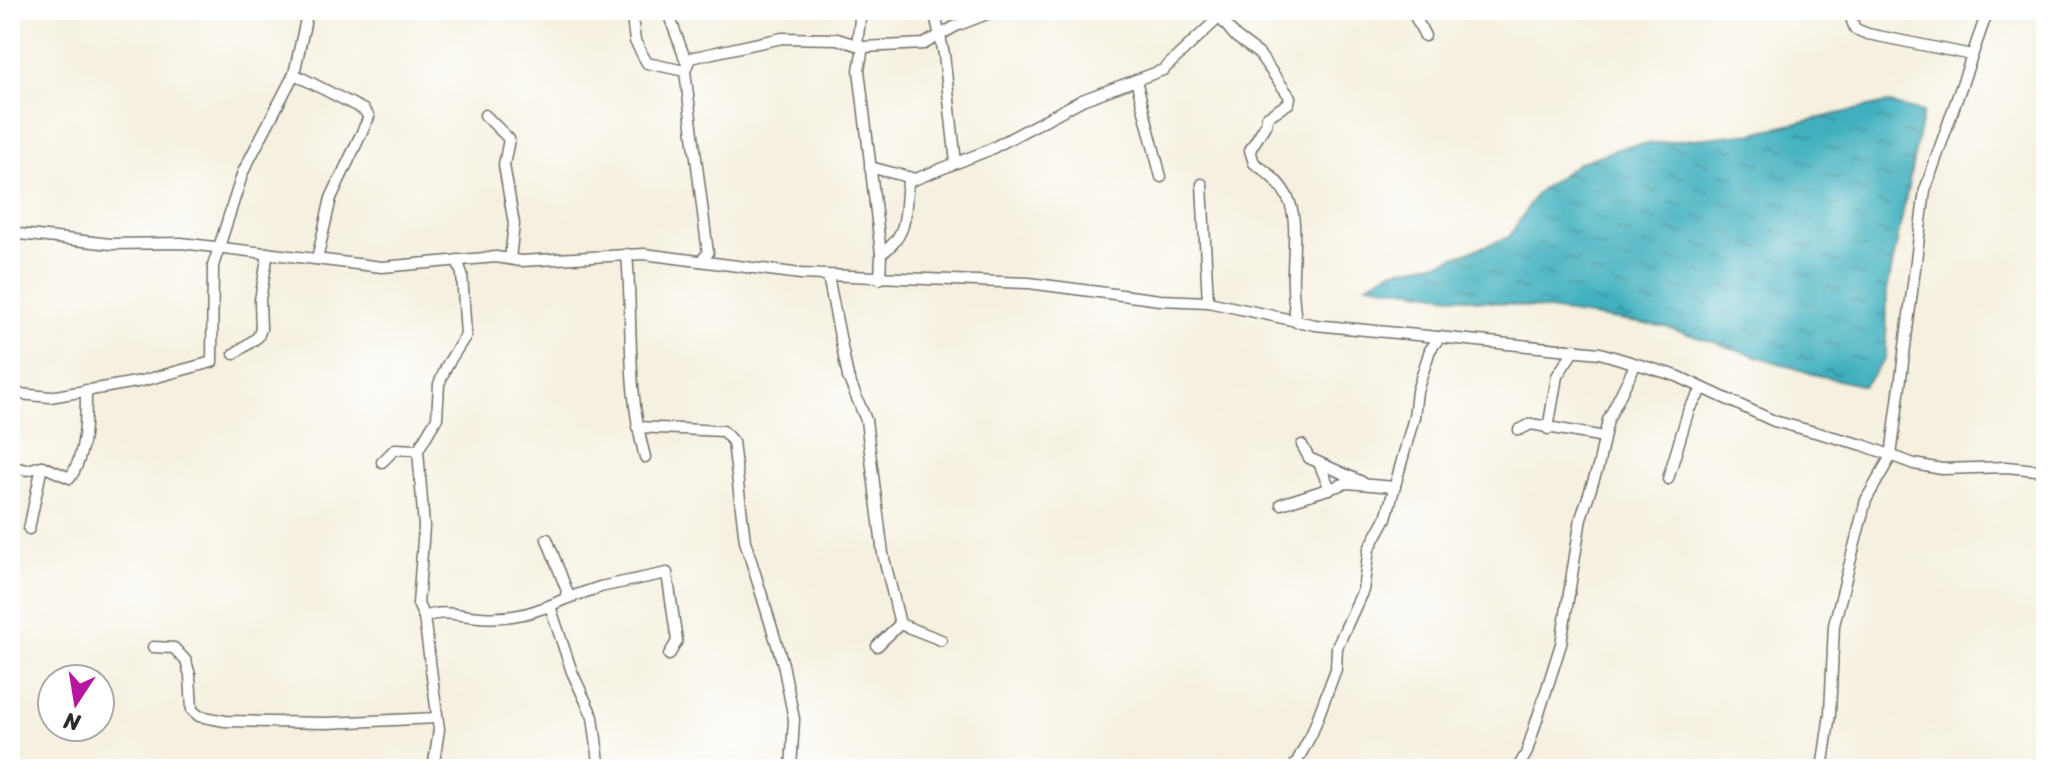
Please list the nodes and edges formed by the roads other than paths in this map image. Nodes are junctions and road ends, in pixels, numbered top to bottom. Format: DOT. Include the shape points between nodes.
graph roads {
  1 [pos="308,10"];
  2 [pos="631,10"];
  3 [pos="667,10"];
  4 [pos="861,10"];
  5 [pos="934,10"];
  6 [pos="997,10"];
  7 [pos="1412,10"];
  8 [pos="1848,10"];
  9 [pos="1988,10"];
  10 [pos="1224,15"];
  11 [pos="939,35"];
  12 [pos="1425,36"];
  13 [pos="860,46"];
  14 [pos="1972,55"];
  15 [pos="686,68"];
  16 [pos="294,74"];
  17 [pos="1136,80"];
  18 [pos="485,115"];
  19 [pos="956,163"];
  20 [pos="870,167"];
  21 [pos="1161,177"];
  22 [pos="912,178"];
  23 [pos="1202,184"];
  24 [pos="10,233"];
  25 [pos="220,247"];
  26 [pos="268,253"];
  27 [pos="627,254"];
  28 [pos="881,254"];
  29 [pos="317,259"];
  30 [pos="510,259"];
  31 [pos="457,260"];
  32 [pos="701,261"];
  33 [pos="828,276"];
  34 [pos="880,279"];
  35 [pos="1208,302"];
  36 [pos="1296,322"];
  37 [pos="1440,337"];
  38 [pos="1575,349"];
  39 [pos="234,354"];
  40 [pos="1635,365"];
  41 [pos="86,390"];
  42 [pos="1702,390"];
  43 [pos="10,393"];
  44 [pos="637,427"];
  45 [pos="1548,429"];
  46 [pos="1519,430"];
  47 [pos="1604,437"];
  48 [pos="1302,445"];
  49 [pos="418,450"];
  50 [pos="1891,456"];
  51 [pos="645,457"];
  52 [pos="382,462"];
  53 [pos="1319,463"];
  54 [pos="10,466"];
  55 [pos="42,466"];
  56 [pos="2046,471"];
  57 [pos="1668,479"];
  58 [pos="1362,482"];
  59 [pos="1395,487"];
  60 [pos="1330,489"];
  61 [pos="1281,504"];
  62 [pos="29,529"];
  63 [pos="547,539"];
  64 [pos="565,599"];
  65 [pos="550,606"];
  66 [pos="424,617"];
  67 [pos="900,624"];
  68 [pos="941,640"];
  69 [pos="877,646"];
  70 [pos="153,647"];
  71 [pos="669,655"];
  72 [pos="437,718"];
  73 [pos="433,769"];
  74 [pos="600,769"];
  75 [pos="791,769"];
  76 [pos="1293,769"];
  77 [pos="1517,769"];
  78 [pos="1822,769"];
  1 -- 16 [label="street"];
  2 -- 15 [label="street" via="635,41 647,63"];
  3 -- 15 [label="street"];
  4 -- 13 [label="street"];
  5 -- 11 [label="street"];
  6 -- 11 [label="street"];
  7 -- 12 [label="street"];
  8 -- 14 [label="street" via="1855,29 1868,34"];
  9 -- 14 [label="street"];
  10 -- 17 [label="street" via="1163,70"];
  10 -- 36 [label="street" via="1236,37 1259,54 1290,97 1267,117 1250,150 1254,163 1286,193 1297,231 1292,275"];
  11 -- 13 [label="street" via="924,44"];
  11 -- 19 [label="street"];
  13 -- 15 [label="street" via="837,39 782,38 703,53 690,58"];
  13 -- 20 [label="street"];
  14 -- 50 [label="street" via="1925,190"];
  15 -- 32 [label="street" via="708,253"];
  16 -- 25 [label="street" via="243,172"];
  16 -- 29 [label="street" via="369,117 331,198"];
  17 -- 19 [label="street" via="1082,100"];
  17 -- 21 [label="street"];
  18 -- 30 [label="street" via="509,139 504,165 514,224"];
  19 -- 22 [label="street"];
  20 -- 22 [label="street"];
  20 -- 28 [label="street"];
  22 -- 28 [label="street" via="900,238"];
  23 -- 35 [label="street"];
  24 -- 25 [label="street" via="111,244 161,241"];
  25 -- 26 [label="street"];
  25 -- 41 [label="street" via="211,276 212,362"];
  26 -- 29 [label="street"];
  26 -- 39 [label="street" via="261,329"];
  27 -- 30 [label="street"];
  27 -- 32 [label="street"];
  27 -- 44 [label="street" via="632,304 629,374"];
  28 -- 34 [label="street"];
  29 -- 31 [label="street" via="382,267"];
  30 -- 31 [label="street"];
  31 -- 49 [label="street" via="466,335 439,384 437,418"];
  32 -- 33 [label="street"];
  33 -- 34 [label="street"];
  33 -- 67 [label="street" via="848,377 866,420 883,554"];
  34 -- 35 [label="street" via="1029,283"];
  35 -- 36 [label="street"];
  36 -- 37 [label="street"];
  37 -- 38 [label="street"];
  37 -- 59 [label="street" via="1430,350 1417,391"];
  38 -- 40 [label="street"];
  38 -- 45 [label="street" via="1557,376"];
  40 -- 42 [label="street" via="1677,376"];
  40 -- 47 [label="street"];
  41 -- 43 [label="street" via="50,397"];
  41 -- 55 [label="street" via="77,468 70,478"];
  42 -- 50 [label="street" via="1774,421"];
  42 -- 57 [label="street" via="1689,409"];
  44 -- 51 [label="street"];
  44 -- 75 [label="street" via="723,431 733,442 745,541 794,719"];
  45 -- 46 [label="street" via="1531,424"];
  45 -- 47 [label="street"];
  47 -- 77 [label="street" via="1581,518 1561,644"];
  48 -- 53 [label="street"];
  49 -- 52 [label="street" via="395,449"];
  49 -- 66 [label="street" via="424,527 418,604"];
  50 -- 56 [label="street" via="1942,469"];
  50 -- 78 [label="street" via="1866,500 1834,625"];
  53 -- 58 [label="street"];
  53 -- 60 [label="street"];
  54 -- 55 [label="street"];
  55 -- 62 [label="street"];
  58 -- 59 [label="street"];
  58 -- 60 [label="street"];
  59 -- 76 [label="street" via="1383,529 1369,549 1363,590 1337,647 1336,669"];
  60 -- 61 [label="street"];
  63 -- 64 [label="street" via="567,591"];
  64 -- 65 [label="street"];
  64 -- 71 [label="street" via="667,573 677,641"];
  65 -- 66 [label="street" via="512,616 451,612"];
  65 -- 74 [label="street" via="593,717"];
  66 -- 72 [label="street"];
  67 -- 68 [label="street"];
  67 -- 69 [label="street"];
  70 -- 72 [label="street" via="174,648 186,661 192,710 213,720 327,723"];
  72 -- 73 [label="street"];
}
